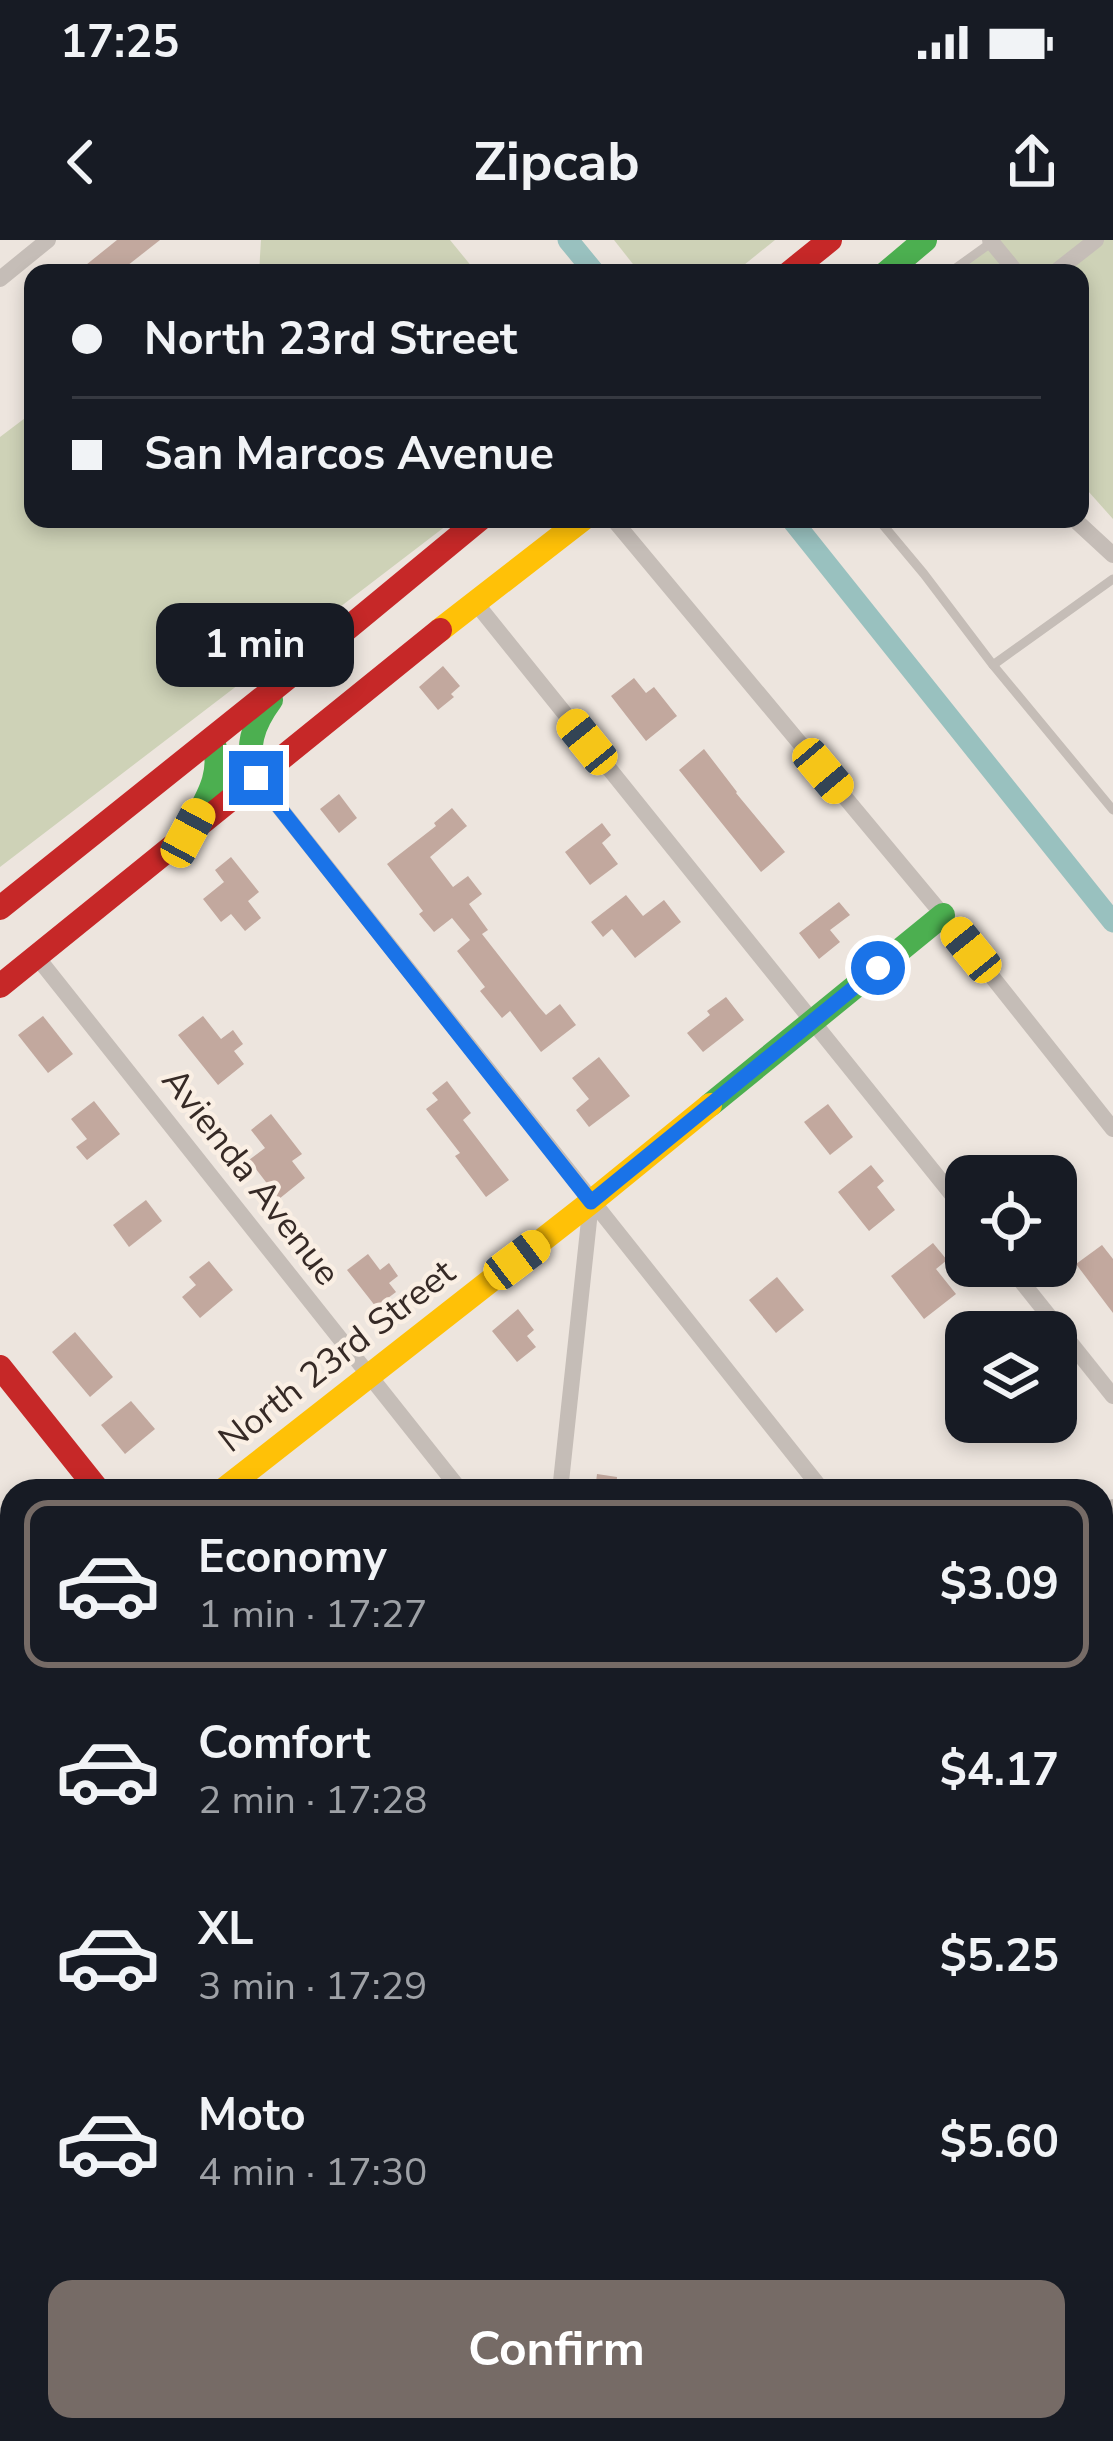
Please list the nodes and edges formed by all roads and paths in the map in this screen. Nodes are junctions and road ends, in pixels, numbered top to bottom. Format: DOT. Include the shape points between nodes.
graph roads {
  1 [pos="48,240"];
  2 [pos="830,240"];
  3 [pos="925,240"];
  4 [pos="1096,240"];
  5 [pos="991,241"];
  6 [pos="799,264"];
  7 [pos="897,264"];
  8 [pos="961,264"];
  9 [pos="1065,264"];
  10 [pos="0,279"];
  11 [pos="469,528"];
  12 [pos="571,528"];
  13 [pos="620,528"];
  14 [pos="886,528"];
  15 [pos="1084,528"];
  16 [pos="1113,555"];
  17 [pos="1113,579"];
  18 [pos="475,602"];
  19 [pos="993,665"];
  20 [pos="285,680"];
  21 [pos="212,739"];
  22 [pos="256,778"];
  23 [pos="1113,810"];
  24 [pos="188,833"];
  25 [pos="0,908"];
  26 [pos="943,915"];
  27 [pos="37,957"];
  28 [pos="0,986"];
  29 [pos="812,1020"];
  30 [pos="1113,1130"];
  31 [pos="945,1186"];
  32 [pos="591,1202"];
  33 [pos="1026,1287"];
  34 [pos="0,1366"];
  35 [pos="368,1375"];
  36 [pos="1113,1396"];
  37 [pos="89,1479"];
  38 [pos="237,1479"];
  39 [pos="451,1479"];
  40 [pos="561,1479"];
  41 [pos="813,1479"];
  1 -- 10 [label="street"];
  2 -- 6 [label="main road"];
  3 -- 7 [label="main road"];
  4 -- 9 [label="street"];
  5 -- 8 [label="lane"];
  11 -- 20 [label="main road"];
  12 -- 18 [label="main road"];
  13 -- 26 [label="street"];
  14 -- 19 [label="lane"];
  15 -- 16 [label="street"];
  17 -- 19 [label="lane"];
  18 -- 22 [label="main road"];
  18 -- 29 [label="street"];
  19 -- 23 [label="lane"];
  20 -- 21 [label="main road"];
  20 -- 22 [label="main road" via="253,730 247,756"];
  21 -- 24 [label="main road" via="218,768"];
  21 -- 25 [label="main road"];
  22 -- 24 [label="main road"];
  22 -- 32 [label="street"];
  24 -- 27 [label="main road"];
  26 -- 29 [label="main road, North 23rd Street"];
  26 -- 30 [label="street"];
  27 -- 28 [label="main road"];
  27 -- 35 [label="street, Avienda Avenue"];
  29 -- 31 [label="street"];
  29 -- 32 [label="main road, North 23rd Street"];
  32 -- 35 [label="main road, North 23rd Street"];
  32 -- 40 [label="street"];
  32 -- 41 [label="street"];
  33 -- 36 [label="street"];
  34 -- 37 [label="main road"];
  35 -- 38 [label="main road, North 23rd Street"];
  35 -- 39 [label="street, Avienda Avenue"];
}
